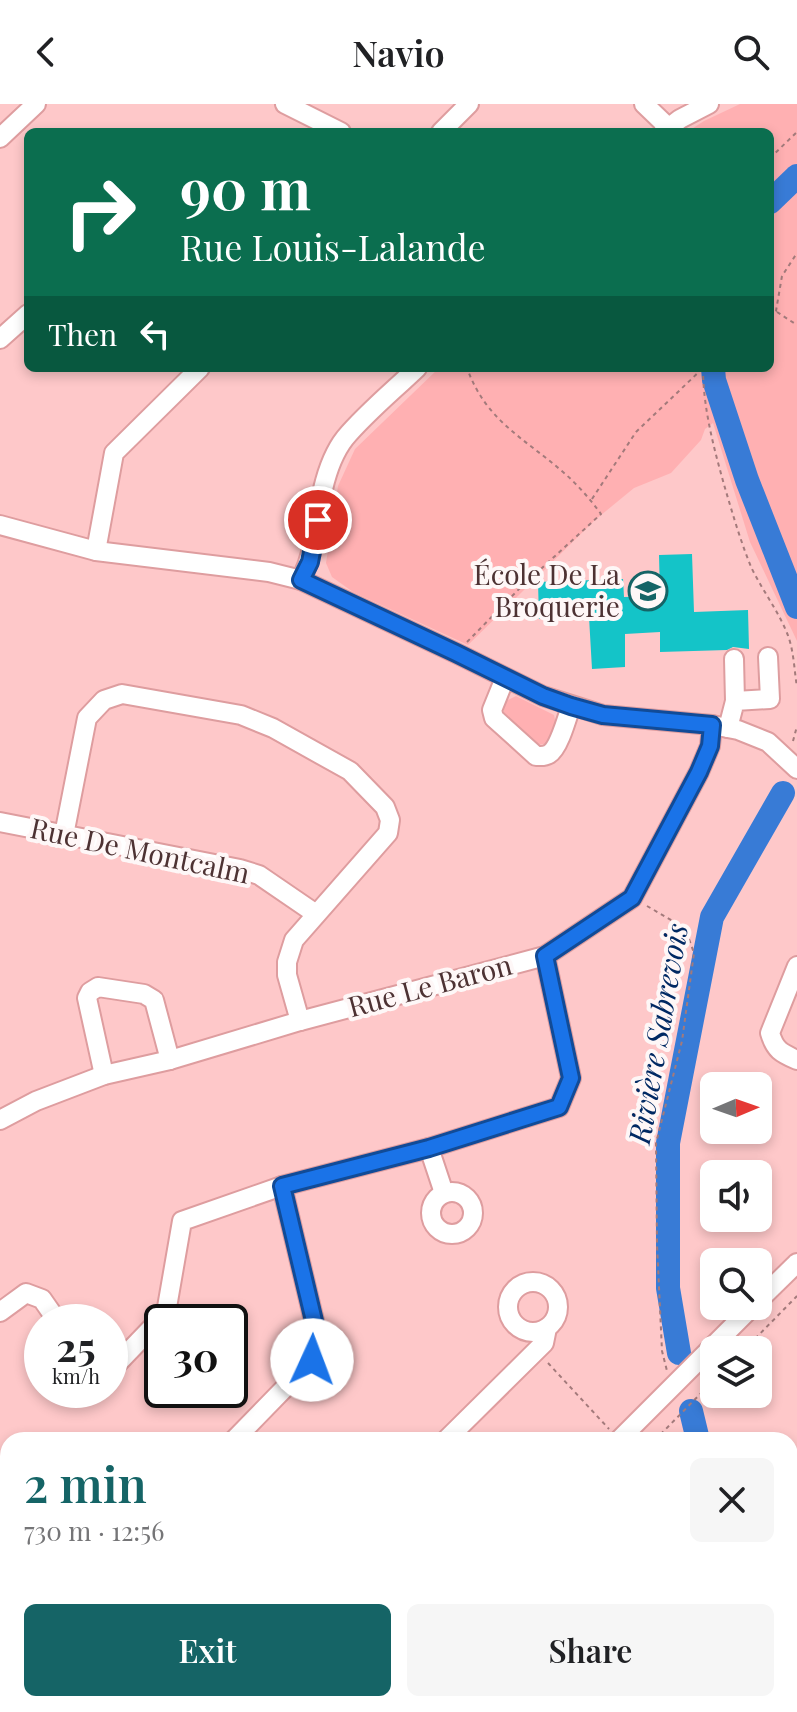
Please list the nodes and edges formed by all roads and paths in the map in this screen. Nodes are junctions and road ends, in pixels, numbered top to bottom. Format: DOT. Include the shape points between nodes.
graph roads {
  1 [pos="36,104"];
  2 [pos="285,104"];
  3 [pos="469,104"];
  4 [pos="644,104"];
  5 [pos="709,104"];
  6 [pos="333,128"];
  7 [pos="445,128"];
  8 [pos="665,128"];
  9 [pos="668,128"];
  10 [pos="797,132"];
  11 [pos="0,138"];
  12 [pos="774,154"];
  13 [pos="797,253"];
  14 [pos="776,311"];
  15 [pos="24,318"];
  16 [pos="797,325"];
  17 [pos="0,339"];
  18 [pos="196,372"];
  19 [pos="413,372"];
  20 [pos="468,372"];
  21 [pos="699,372"];
  22 [pos="703,372"];
  23 [pos="591,500"];
  24 [pos="0,525"];
  25 [pos="96,551"];
  26 [pos="301,580"];
  27 [pos="456,653"];
  28 [pos="768,657"];
  29 [pos="734,659"];
  30 [pos="505,678"];
  31 [pos="797,687"];
  32 [pos="735,701"];
  33 [pos="571,706"];
  34 [pos="720,726"];
  35 [pos="797,769"];
  36 [pos="0,822"];
  37 [pos="64,835"];
  38 [pos="632,898"];
  39 [pos="316,914"];
  40 [pos="545,956"];
  41 [pos="797,966"];
  42 [pos="300,1021"];
  43 [pos="170,1060"];
  44 [pos="797,1060"];
  45 [pos="104,1075"];
  46 [pos="0,1120"];
  47 [pos="429,1148"];
  48 [pos="282,1186"];
  49 [pos="444,1193"];
  50 [pos="797,1263"];
  51 [pos="772,1287"];
  52 [pos="797,1296"];
  53 [pos="45,1304"];
  54 [pos="0,1312"];
  55 [pos="739,1320"];
  56 [pos="547,1328"];
  57 [pos="758,1336"];
  58 [pos="536,1351"];
  59 [pos="128,1352"];
  60 [pos="671,1387"];
  61 [pos="700,1394"];
  62 [pos="242,1432"];
  63 [pos="454,1432"];
  64 [pos="612,1432"];
  65 [pos="616,1432"];
  66 [pos="663,1432"];
  1 -- 11 [label="street"];
  2 -- 6 [label="street"];
  3 -- 7 [label="street"];
  4 -- 8 [label="street"];
  5 -- 9 [label="street"];
  10 -- 12 [label="path"];
  13 -- 14 [label="path" via="782,276"];
  14 -- 16 [label="path"];
  15 -- 17 [label="street"];
  18 -- 25 [label="street" via="114,453"];
  19 -- 26 [label="street" via="344,439 332,459 313,552"];
  20 -- 23 [label="path" via="497,419"];
  21 -- 23 [label="path" via="636,432"];
  22 -- 31 [label="path" via="715,451 735,523 752,569 787,633"];
  23 -- 27 [label="path" via="601,514"];
  24 -- 25 [label="street"];
  25 -- 26 [label="street"];
  26 -- 27 [label="street"];
  27 -- 30 [label="street"];
  28 -- 32 [label="street" via="770,699"];
  29 -- 32 [label="street, Rue Le Baron"];
  30 -- 33 [label="street"];
  30 -- 33 [label="street" via="492,710 494,718 536,756 552,753"];
  32 -- 34 [label="street, Rue Le Baron"];
  33 -- 34 [label="street" via="603,715"];
  34 -- 35 [label="street" via="768,742"];
  34 -- 38 [label="street, Rue Le Baron"];
  36 -- 37 [label="street, Rue De Montcalm"];
  37 -- 39 [label="street, Rue De Montcalm" via="240,869 259,875"];
  37 -- 39 [label="street" via="87,718 104,700 122,694 241,715 350,771 385,807 390,820 388,833"];
  38 -- 40 [label="street, Rue Le Baron"];
  38 -- 60 [label="path" via="685,928 694,953 682,1041 656,1143 662,1351"];
  39 -- 42 [label="street" via="294,940 287,962"];
  40 -- 42 [label="street, Rue Le Baron"];
  40 -- 47 [label="street" via="571,1078 559,1107"];
  41 -- 44 [label="street" via="770,1033 773,1045"];
  42 -- 43 [label="street, Rue Le Baron"];
  43 -- 45 [label="street, Rue Le Baron"];
  43 -- 45 [label="street" via="154,1000 98,987 87,998"];
  45 -- 46 [label="street, Rue Le Baron"];
  47 -- 48 [label="street"];
  47 -- 49 [label="street"];
  48 -- 59 [label="street" via="182,1221 166,1313"];
  48 -- 62 [label="street" via="315,1325 312,1360"];
  50 -- 51 [label="street"];
  52 -- 57 [label="path"];
  53 -- 54 [label="street" via="26,1293"];
  55 -- 60 [label="street"];
  56 -- 58 [label="street"];
  58 -- 63 [label="street"];
  58 -- 64 [label="path"];
  60 -- 65 [label="street"];
  61 -- 66 [label="path"];
}
